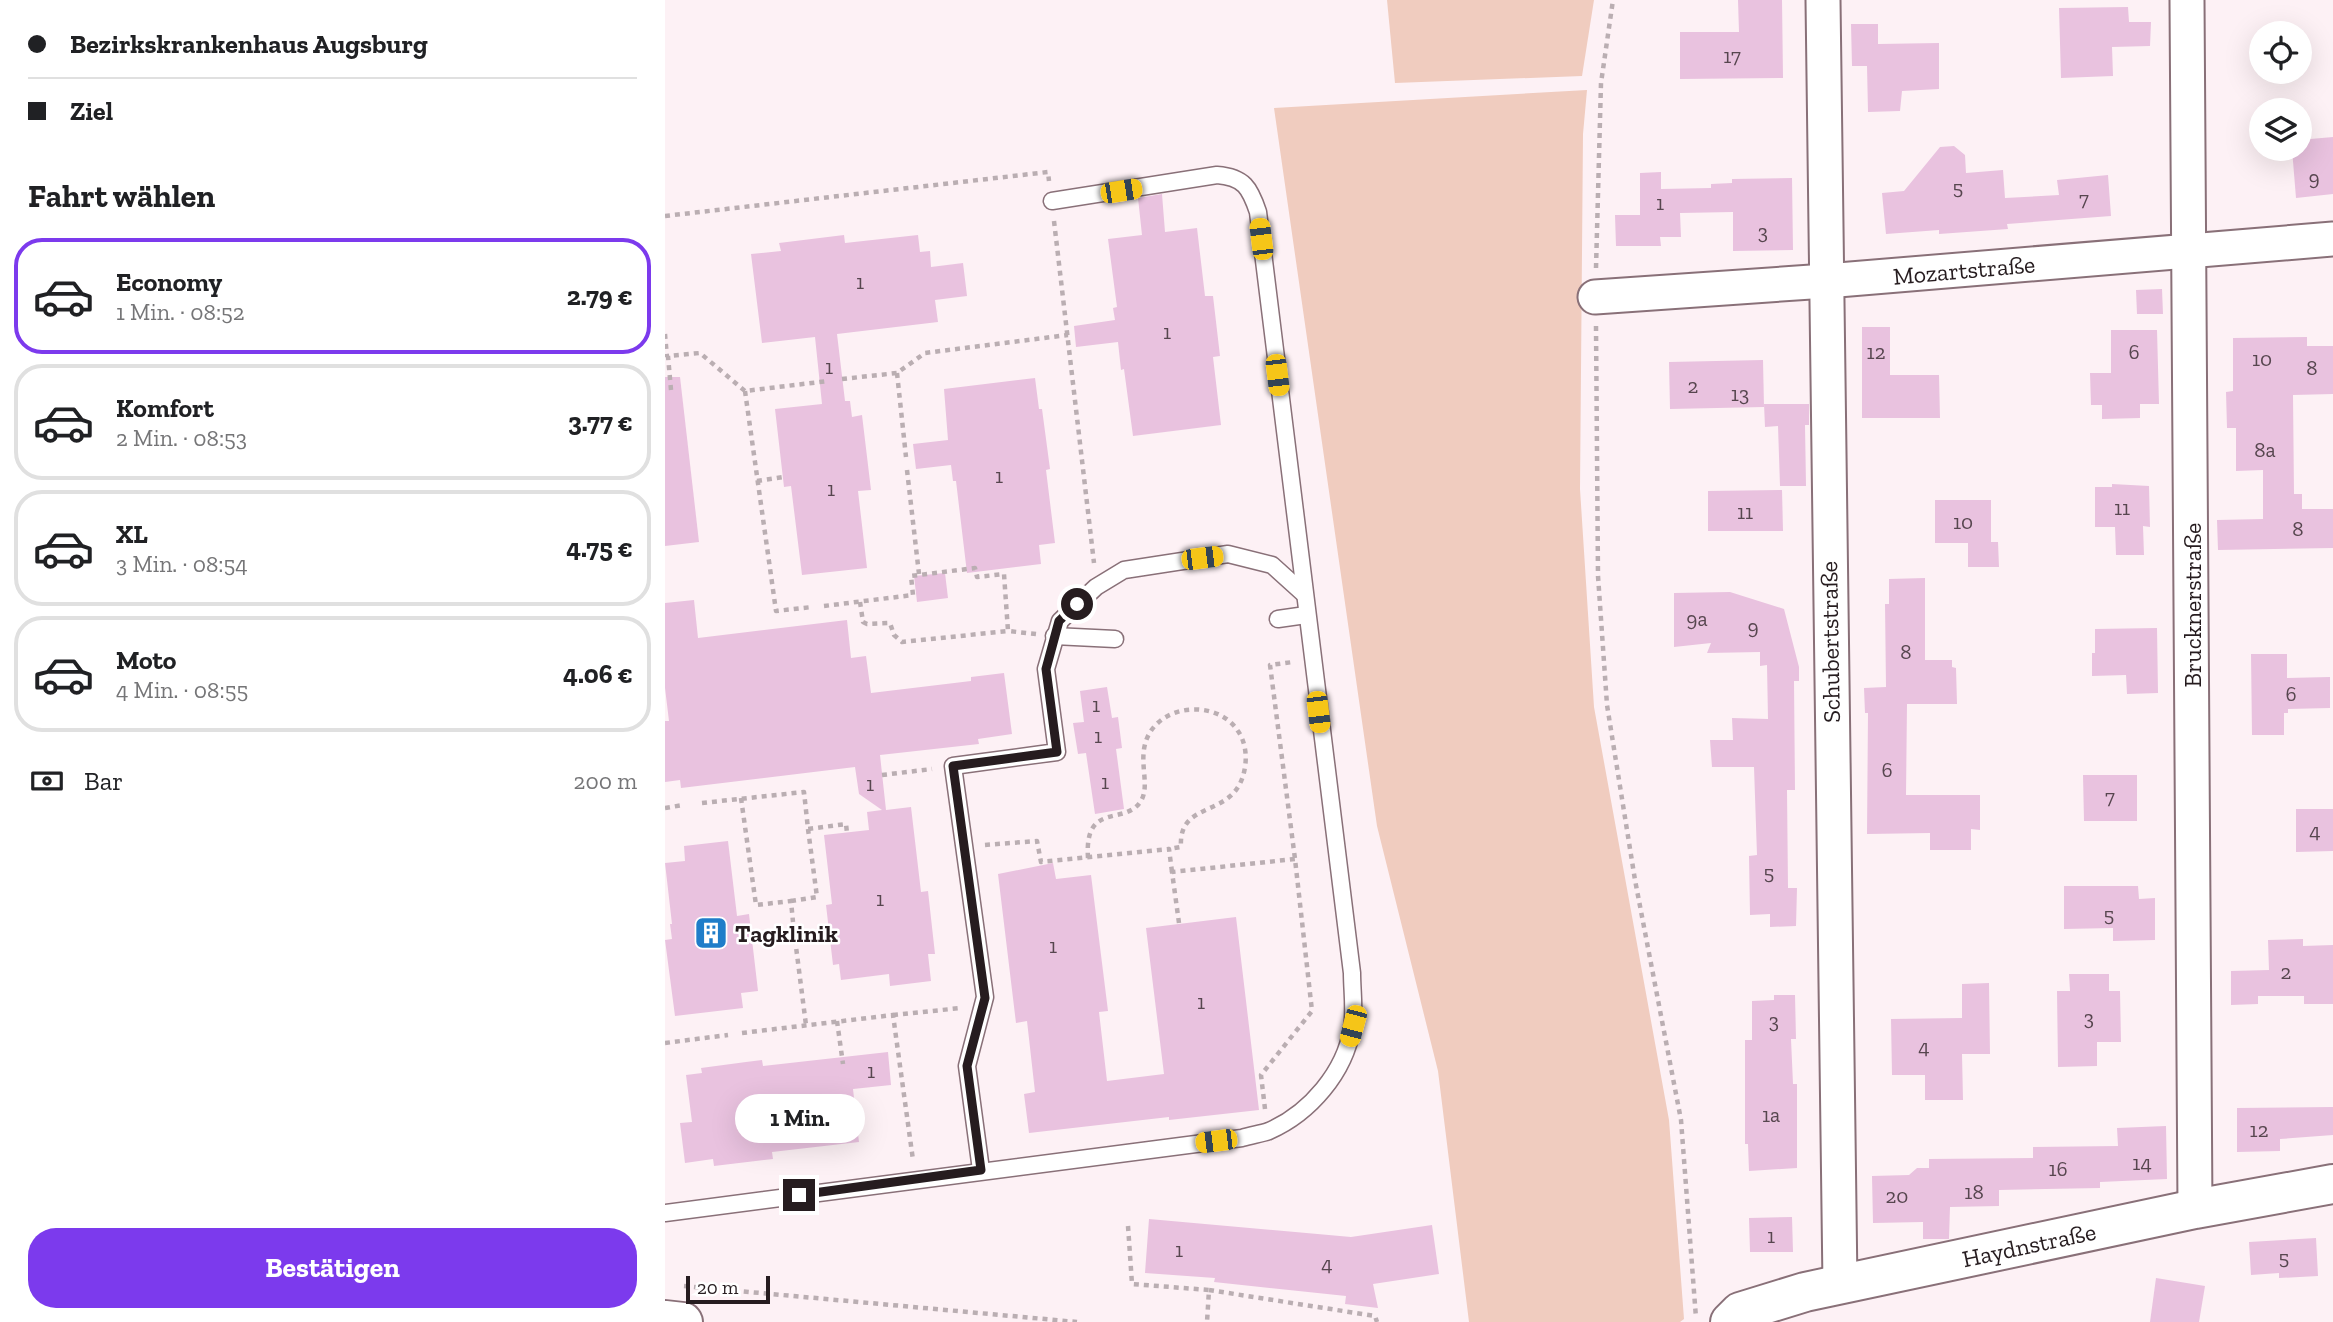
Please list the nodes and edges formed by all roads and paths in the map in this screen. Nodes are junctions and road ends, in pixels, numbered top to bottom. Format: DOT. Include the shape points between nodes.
graph roads {
  1 [pos="1613,0"];
  2 [pos="1822,0"];
  3 [pos="2187,0"];
  4 [pos="1052,201"];
  5 [pos="665,216"];
  6 [pos="2333,239"];
  7 [pos="2190,252"];
  8 [pos="1826,281"];
  9 [pos="1595,297"];
  10 [pos="665,334"];
  11 [pos="1069,335"];
  12 [pos="666,357"];
  13 [pos="897,373"];
  14 [pos="842,379"];
  15 [pos="828,381"];
  16 [pos="671,390"];
  17 [pos="745,391"];
  18 [pos="906,457"];
  19 [pos="907,470"];
  20 [pos="783,477"];
  21 [pos="757,481"];
  22 [pos="919,574"];
  23 [pos="1095,587"];
  24 [pos="1303,593"];
  25 [pos="859,602"];
  26 [pos="824,606"];
  27 [pos="811,607"];
  28 [pos="1306,615"];
  29 [pos="1278,619"];
  30 [pos="1008,631"];
  31 [pos="1054,636"];
  32 [pos="1115,639"];
  33 [pos="1312,659"];
  34 [pos="953,766"];
  35 [pos="882,775"];
  36 [pos="741,798"];
  37 [pos="702,803"];
  38 [pos="683,805"];
  39 [pos="665,808"];
  40 [pos="808,829"];
  41 [pos="847,833"];
  42 [pos="965,846"];
  43 [pos="1169,849"];
  44 [pos="1087,858"];
  45 [pos="1295,859"];
  46 [pos="1172,872"];
  47 [pos="791,901"];
  48 [pos="793,922"];
  49 [pos="1179,923"];
  50 [pos="795,939"];
  51 [pos="983,1005"];
  52 [pos="893,1015"];
  53 [pos="837,1021"];
  54 [pos="806,1025"];
  55 [pos="742,1033"];
  56 [pos="728,1035"];
  57 [pos="665,1042"];
  58 [pos="843,1064"];
  59 [pos="1266,1119"];
  60 [pos="914,1165"];
  61 [pos="981,1170"];
  62 [pos="2333,1184"];
  63 [pos="2195,1209"];
  64 [pos="665,1213"];
  65 [pos="1128,1226"];
  66 [pos="1840,1284"];
  67 [pos="1209,1290"];
  68 [pos="681,1304"];
  69 [pos="665,1320"];
  70 [pos="1077,1322"];
  71 [pos="1207,1322"];
  72 [pos="1377,1322"];
  73 [pos="1696,1322"];
  74 [pos="1730,1322"];
  1 -- 9 [label="path" via="1601,83"];
  2 -- 8 [label="street, Schubertstraße"];
  3 -- 7 [label="street, Brucknerstraße"];
  4 -- 5 [label="path" via="1048,172"];
  4 -- 11 [label="path"];
  4 -- 24 [label="lane" via="1217,175 1230,176 1251,193 1258,212"];
  6 -- 7 [label="street, Mozartstraße"];
  7 -- 8 [label="street, Mozartstraße"];
  7 -- 63 [label="street, Brucknerstraße"];
  8 -- 9 [label="street, Mozartstraße"];
  8 -- 66 [label="street, Schubertstraße"];
  9 -- 73 [label="path" via="1598,576 1607,705 1681,1120"];
  10 -- 12 [label="path"];
  11 -- 13 [label="path" via="925,353"];
  11 -- 23 [label="path"];
  12 -- 16 [label="path"];
  12 -- 17 [label="path" via="700,353"];
  13 -- 14 [label="path"];
  13 -- 18 [label="path"];
  15 -- 17 [label="path"];
  17 -- 21 [label="path"];
  19 -- 22 [label="path"];
  20 -- 21 [label="path"];
  21 -- 27 [label="path" via="776,611"];
  22 -- 25 [label="path" via="911,576 913,595"];
  22 -- 30 [label="path" via="975,568 977,577 1005,573"];
  23 -- 24 [label="lane" via="1124,570 1228,554 1272,565"];
  23 -- 31 [label="lane" via="1059,621"];
  24 -- 28 [label="lane"];
  25 -- 26 [label="path"];
  25 -- 30 [label="path" via="863,622 890,624 902,642"];
  28 -- 29 [label="lane"];
  28 -- 33 [label="lane"];
  30 -- 31 [label="path"];
  31 -- 32 [label="lane"];
  31 -- 34 [label="lane" via="1046,669 1057,752"];
  33 -- 45 [label="path" via="1270,665"];
  33 -- 61 [label="lane" via="1352,973 1353,1026 1334,1074 1312,1101 1268,1131"];
  34 -- 35 [label="path"];
  34 -- 42 [label="lane"];
  36 -- 37 [label="path"];
  36 -- 40 [label="path" via="804,792"];
  36 -- 47 [label="path" via="756,905"];
  38 -- 39 [label="path"];
  40 -- 41 [label="path" via="846,824"];
  40 -- 47 [label="path" via="817,897"];
  42 -- 44 [label="path" via="1037,841 1041,862"];
  42 -- 51 [label="lane"];
  43 -- 44 [label="path"];
  43 -- 44 [label="path" via="1181,847 1181,832 1188,820 1226,801 1242,782 1246,755 1238,731 1210,710 1167,715 1149,735 1142,762 1146,788 1142,800 1091,828"];
  43 -- 46 [label="path"];
  45 -- 46 [label="path"];
  45 -- 59 [label="path" via="1312,1011 1261,1075"];
  46 -- 49 [label="path"];
  47 -- 48 [label="path"];
  50 -- 54 [label="path"];
  51 -- 52 [label="path"];
  51 -- 61 [label="lane" via="967,1066"];
  52 -- 53 [label="path"];
  52 -- 60 [label="path"];
  53 -- 54 [label="path"];
  53 -- 58 [label="path"];
  54 -- 55 [label="path"];
  56 -- 57 [label="path"];
  61 -- 64 [label="lane"];
  62 -- 63 [label="street, Haydnstraße"];
  63 -- 66 [label="street, Haydnstraße"];
  65 -- 67 [label="path" via="1132,1284"];
  66 -- 74 [label="street, Haydnstraße" via="1740,1312"];
  67 -- 71 [label="path"];
  67 -- 72 [label="path" via="1375,1316"];
  68 -- 69 [label="street"];
  68 -- 70 [label="path"];
}
